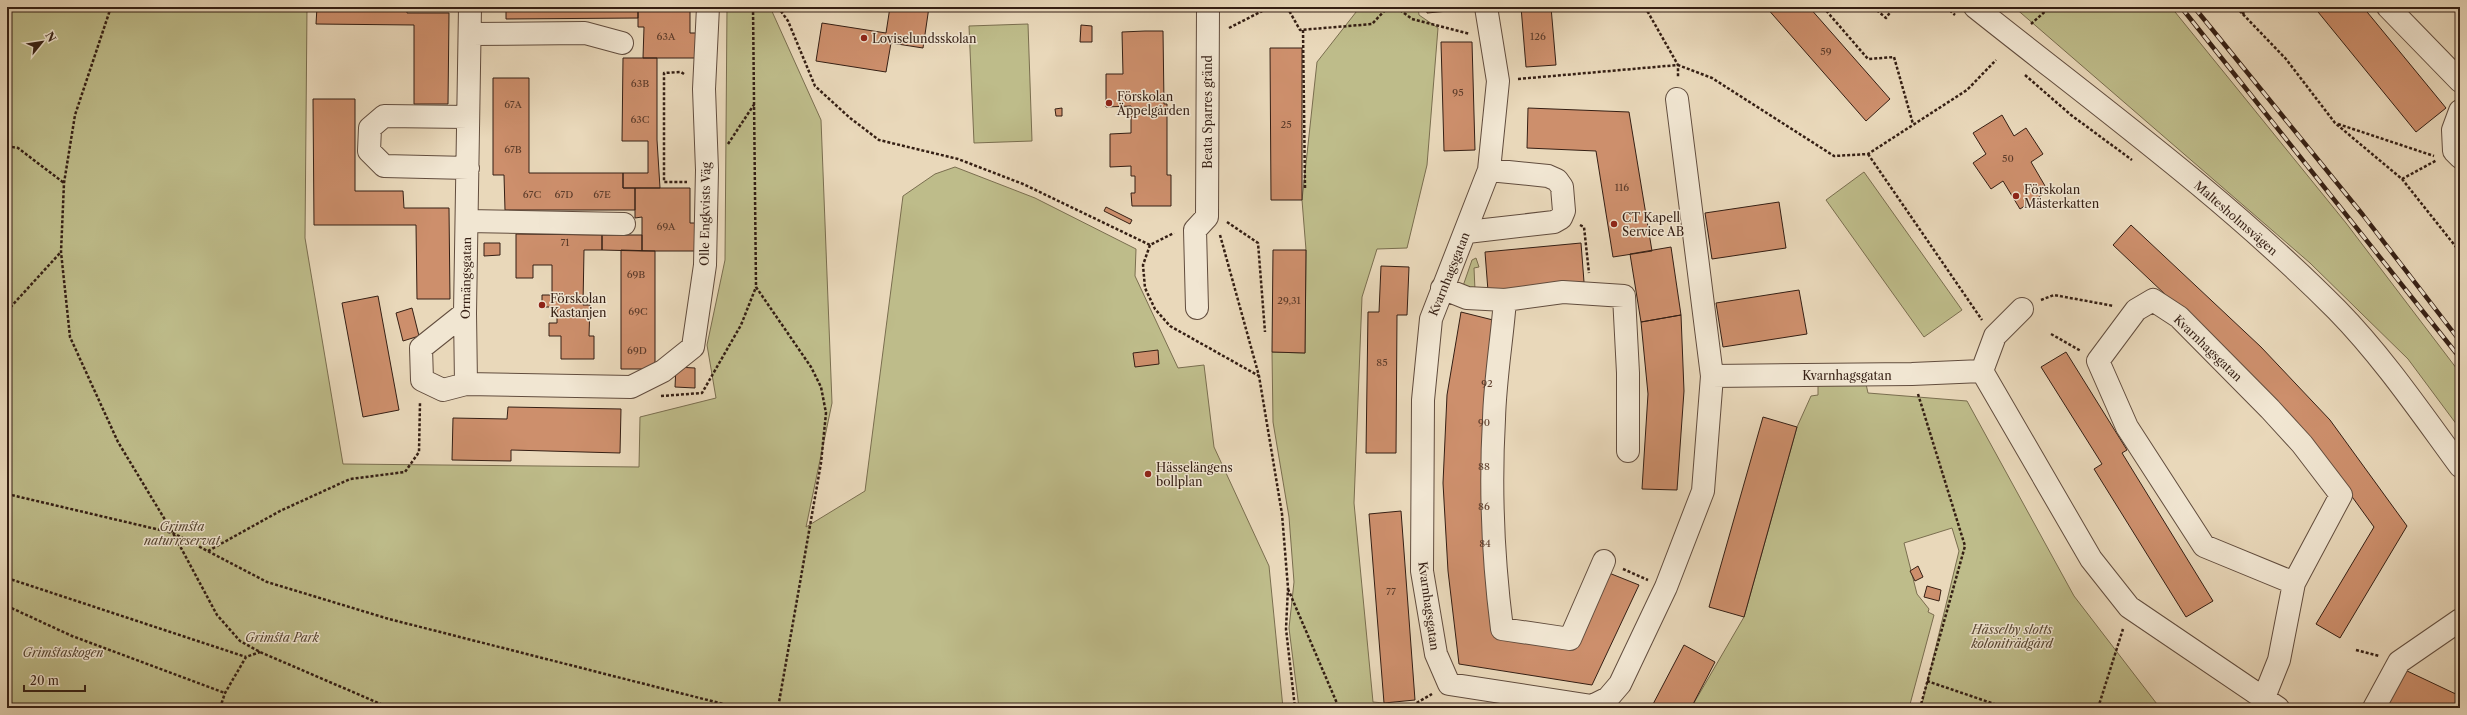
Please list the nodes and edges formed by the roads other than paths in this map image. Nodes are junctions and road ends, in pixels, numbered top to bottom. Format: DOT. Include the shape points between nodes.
graph roads {
  1 [pos="470,7"];
  2 [pos="708,7"];
  3 [pos="1208,7"];
  4 [pos="1486,7"];
  5 [pos="2388,7"];
  6 [pos="1967,12"];
  7 [pos="470,34"];
  8 [pos="622,43"];
  9 [pos="2460,81"];
  10 [pos="1677,99"];
  11 [pos="2460,111"];
  12 [pos="468,117"];
  13 [pos="2460,156"];
  14 [pos="468,168"];
  15 [pos="1489,170"];
  16 [pos="467,221"];
  17 [pos="624,224"];
  18 [pos="1467,232"];
  19 [pos="1442,288"];
  20 [pos="1506,300"];
  21 [pos="1197,308"];
  22 [pos="2022,308"];
  23 [pos="465,313"];
  24 [pos="1982,371"];
  25 [pos="1712,376"];
  26 [pos="466,384"];
  27 [pos="1628,451"];
  28 [pos="2456,473"];
  29 [pos="1604,561"];
  30 [pos="2294,583"];
  31 [pos="2460,620"];
  32 [pos="2270,704"];
  33 [pos="2374,708"];
  1 -- 7 [label="street, Ormängsgatan"];
  2 -- 26 [label="street, Olle Engkvists Väg" via="704,89 707,170 704,265 693,347 663,371 631,387"];
  3 -- 21 [label="street, Beata Sparres gränd" via="1207,213 1195,230"];
  4 -- 15 [label="street, Kvarnhagsgatan" via="1498,81"];
  5 -- 9 [label="street"];
  6 -- 28 [label="street, Maltesholmsvägen" via="2229,210 2337,310 2399,382"];
  7 -- 8 [label="street" via="585,33"];
  7 -- 12 [label="street, Ormängsgatan"];
  10 -- 25 [label="street"];
  11 -- 13 [label="street" via="2453,130 2454,151"];
  12 -- 14 [label="street, Ormängsgatan"];
  12 -- 14 [label="street" via="384,116 370,128 370,151 384,166"];
  14 -- 16 [label="street, Ormängsgatan"];
  15 -- 18 [label="street, Kvarnhagsgatan"];
  15 -- 18 [label="street" via="1548,176 1557,180 1562,187 1564,211 1561,218 1554,222"];
  16 -- 17 [label="street"];
  16 -- 23 [label="street, Ormängsgatan"];
  18 -- 19 [label="street, Kvarnhagsgatan"];
  19 -- 20 [label="street" via="1467,298"];
  19 -- 25 [label="street, Kvarnhagsgatan" via="1431,319 1423,400 1422,571 1436,654 1449,684 1592,706 1608,698 1620,684 1666,587 1703,491"];
  20 -- 27 [label="street" via="1563,292 1624,296 1628,373"];
  20 -- 29 [label="street" via="1494,418 1493,493 1495,576 1502,629 1570,639"];
  22 -- 24 [label="street" via="1995,336"];
  23 -- 26 [label="street, Ormängsgatan"];
  23 -- 26 [label="street" via="420,348 422,380 443,390"];
  24 -- 25 [label="street, Kvarnhagsgatan"];
  24 -- 32 [label="street, Kvarnhagsgatan" via="2091,559 2129,607"];
  30 -- 30 [label="street, Kvarnhagsgatan" via="2341,495 2302,444 2179,317 2153,300 2136,310 2098,361 2127,427 2204,546"];
  30 -- 32 [label="street, Kvarnhagsgatan"];
  31 -- 33 [label="street" via="2399,662"];
}
